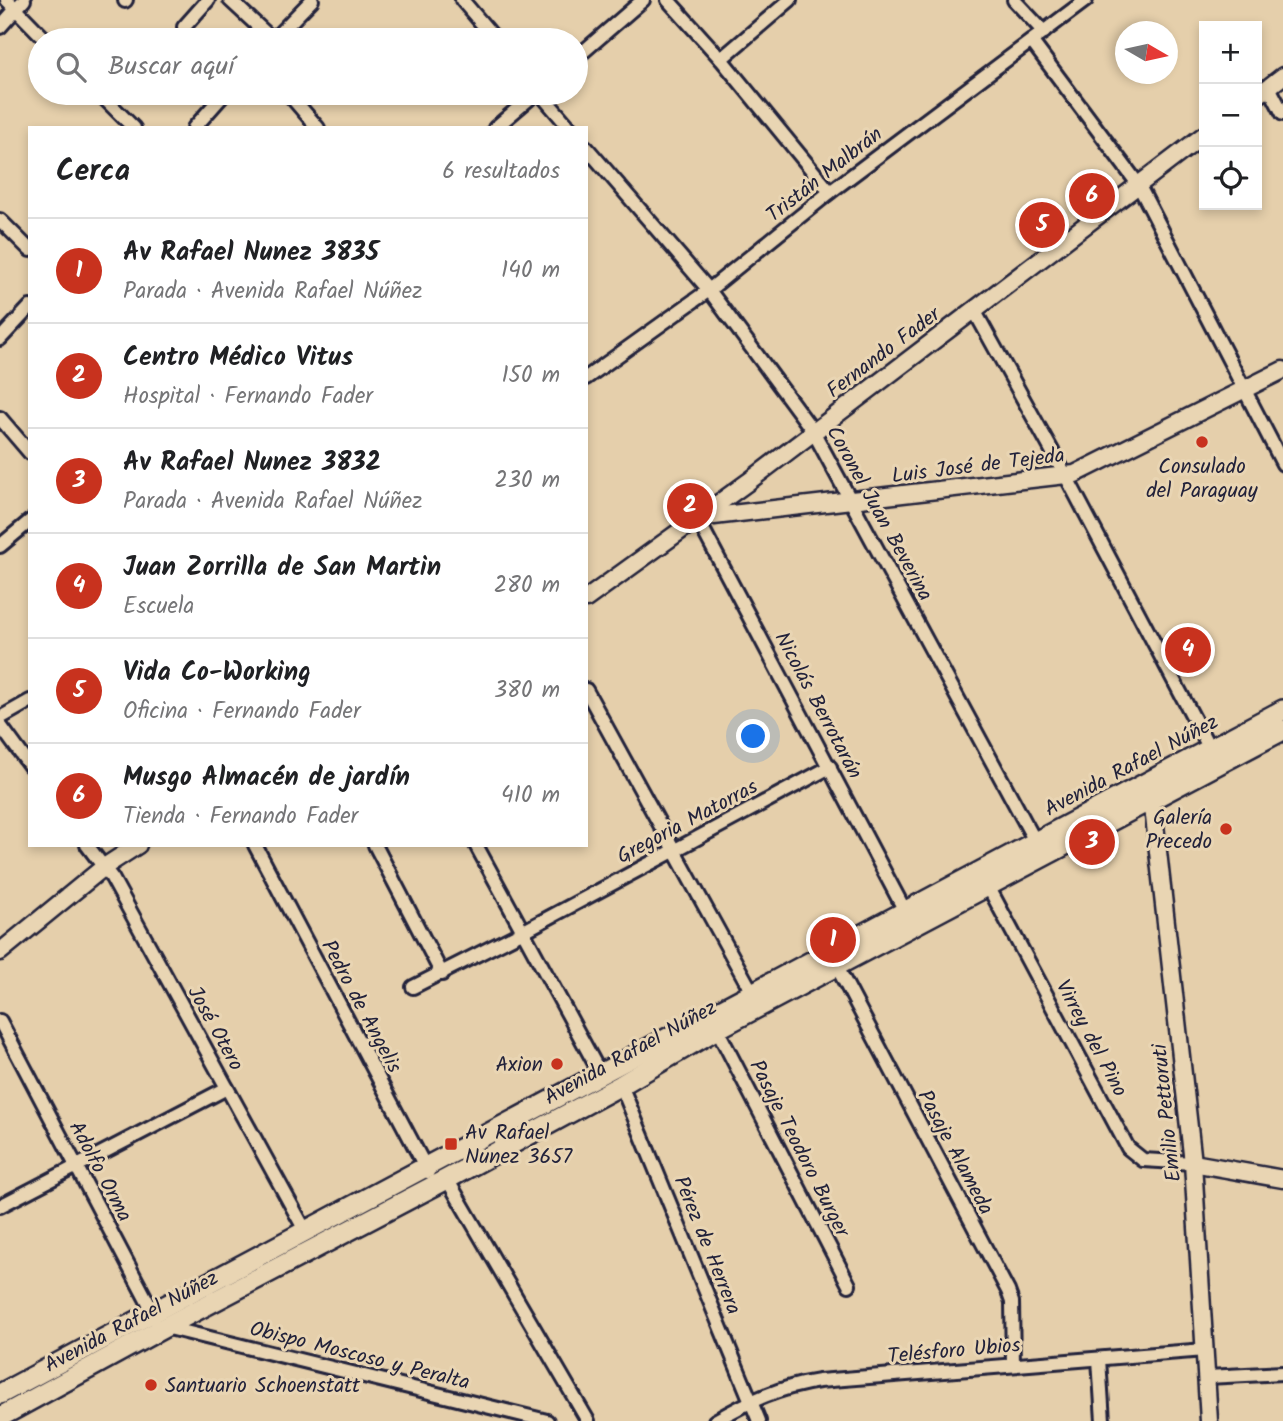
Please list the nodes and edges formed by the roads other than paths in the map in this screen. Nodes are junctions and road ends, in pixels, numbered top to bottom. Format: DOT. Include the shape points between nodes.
graph roads {
  1 [pos="208,0"];
  2 [pos="230,0"];
  3 [pos="312,0"];
  4 [pos="462,0"];
  5 [pos="643,0"];
  6 [pos="668,0"];
  7 [pos="790,0"];
  8 [pos="1014,0"];
  9 [pos="1086,0"];
  10 [pos="16,3"];
  11 [pos="0,27"];
  12 [pos="184,27"];
  13 [pos="36,28"];
  14 [pos="260,28"];
  15 [pos="285,28"];
  16 [pos="486,28"];
  17 [pos="1044,32"];
  18 [pos="1032,42"];
  19 [pos="588,48"];
  20 [pos="721,59"];
  21 [pos="1283,76"];
  22 [pos="1263,92"];
  23 [pos="111,105"];
  24 [pos="214,105"];
  25 [pos="298,105"];
  26 [pos="523,105"];
  27 [pos="549,105"];
  28 [pos="1283,114"];
  29 [pos="132,126"];
  30 [pos="196,126"];
  31 [pos="315,126"];
  32 [pos="497,126"];
  33 [pos="568,126"];
  34 [pos="1199,139"];
  35 [pos="588,149"];
  36 [pos="1138,184"];
  37 [pos="830,192"];
  38 [pos="0,220"];
  39 [pos="28,248"];
  40 [pos="709,290"];
  41 [pos="28,309"];
  42 [pos="974,310"];
  43 [pos="0,339"];
  44 [pos="1283,370"];
  45 [pos="588,377"];
  46 [pos="1244,390"];
  47 [pos="0,418"];
  48 [pos="813,431"];
  49 [pos="28,451"];
  50 [pos="1283,464"];
  51 [pos="1066,477"];
  52 [pos="852,501"];
  53 [pos="697,518"];
  54 [pos="28,523"];
  55 [pos="0,545"];
  56 [pos="588,598"];
  57 [pos="588,694"];
  58 [pos="28,702"];
  59 [pos="1283,710"];
  60 [pos="0,718"];
  61 [pos="0,725"];
  62 [pos="1283,730"];
  63 [pos="1210,749"];
  64 [pos="28,763"];
  65 [pos="830,767"];
  66 [pos="1132,790"];
  67 [pos="1148,802"];
  68 [pos="1035,841"];
  69 [pos="89,847"];
  70 [pos="135,847"];
  71 [pos="256,847"];
  72 [pos="376,847"];
  73 [pos="477,847"];
  74 [pos="675,849"];
  75 [pos="1030,862"];
  76 [pos="104,867"];
  77 [pos="988,886"];
  78 [pos="905,911"];
  79 [pos="522,932"];
  80 [pos="0,952"];
  81 [pos="836,965"];
  82 [pos="442,974"];
  83 [pos="413,987"];
  84 [pos="752,994"];
  85 [pos="0,1021"];
  86 [pos="717,1029"];
  87 [pos="601,1075"];
  88 [pos="621,1084"];
  89 [pos="227,1088"];
  90 [pos="1193,1163"];
  91 [pos="77,1166"];
  92 [pos="436,1177"];
  93 [pos="1283,1179"];
  94 [pos="0,1206"];
  95 [pos="306,1232"];
  96 [pos="849,1285"];
  97 [pos="159,1320"];
  98 [pos="1205,1350"];
  99 [pos="1099,1359"];
  100 [pos="1013,1365"];
  101 [pos="1283,1373"];
  102 [pos="1207,1377"];
  103 [pos="0,1393"];
  104 [pos="751,1401"];
  105 [pos="29,1402"];
  106 [pos="0,1418"];
  107 [pos="547,1421"];
  108 [pos="588,1421"];
  109 [pos="715,1421"];
  110 [pos="759,1421"];
  111 [pos="1103,1421"];
  112 [pos="1209,1421"];
  1 -- 12 [label="street"];
  2 -- 14 [label="street"];
  3 -- 15 [label="street"];
  4 -- 16 [label="street"];
  5 -- 19 [label="street"];
  6 -- 20 [label="street"];
  7 -- 20 [label="street"];
  8 -- 17 [label="street"];
  9 -- 17 [label="street, Tristán Malbrán"];
  10 -- 11 [label="street"];
  10 -- 13 [label="street"];
  17 -- 18 [label="street, Tristán Malbrán"];
  18 -- 36 [label="street"];
  18 -- 37 [label="street, Tristán Malbrán"];
  20 -- 37 [label="street"];
  21 -- 22 [label="main road"];
  22 -- 28 [label="street"];
  23 -- 29 [label="street"];
  24 -- 30 [label="street"];
  25 -- 31 [label="street"];
  26 -- 32 [label="street"];
  27 -- 33 [label="street"];
  34 -- 36 [label="main road, Fernando Fader"];
  35 -- 40 [label="street, Coronel Juan Beverina"];
  36 -- 42 [label="main road, Fernando Fader"];
  36 -- 46 [label="street"];
  37 -- 40 [label="street, Tristán Malbrán"];
  38 -- 39 [label="street"];
  40 -- 45 [label="street, Tristán Malbrán"];
  40 -- 48 [label="street, Coronel Juan Beverina"];
  41 -- 43 [label="street"];
  42 -- 48 [label="main road, Fernando Fader"];
  42 -- 51 [label="street"];
  44 -- 46 [label="main road, Luis José de Tejeda"];
  46 -- 50 [label="street"];
  46 -- 51 [label="main road, Luis José de Tejeda"];
  47 -- 49 [label="street"];
  48 -- 52 [label="street, Coronel Juan Beverina"];
  48 -- 53 [label="main road, Fernando Fader"];
  51 -- 52 [label="main road, Luis José de Tejeda"];
  51 -- 63 [label="street"];
  52 -- 53 [label="main road, Luis José de Tejeda"];
  52 -- 68 [label="street, Coronel Juan Beverina"];
  53 -- 56 [label="main road, Fernando Fader"];
  53 -- 65 [label="street, Nicolás Berrotarán"];
  54 -- 55 [label="street"];
  57 -- 74 [label="street"];
  58 -- 60 [label="street"];
  59 -- 63 [label="main road, Avenida Rafael Núñez"];
  61 -- 64 [label="street"];
  62 -- 67 [label="main road, Avenida Rafael Núñez"];
  63 -- 66 [label="main road, Avenida Rafael Núñez"];
  65 -- 74 [label="street, Gregoria Matorras"];
  65 -- 78 [label="street, Nicolás Berrotarán"];
  66 -- 67 [label="main road"];
  66 -- 68 [label="main road, Avenida Rafael Núñez"];
  67 -- 75 [label="main road, Avenida Rafael Núñez"];
  67 -- 90 [label="main road, Emilio Pettoruti" via="1154,816"];
  68 -- 75 [label="street"];
  68 -- 78 [label="main road, Avenida Rafael Núñez"];
  69 -- 76 [label="street, José Otero"];
  70 -- 76 [label="main road"];
  71 -- 92 [label="street, Pedro de Angelis"];
  72 -- 82 [label="street"];
  73 -- 79 [label="street"];
  74 -- 79 [label="street, Gregoria Matorras"];
  74 -- 84 [label="street"];
  75 -- 77 [label="main road, Avenida Rafael Núñez"];
  76 -- 80 [label="main road"];
  76 -- 89 [label="street, José Otero"];
  77 -- 81 [label="main road, Avenida Rafael Núñez"];
  77 -- 90 [label="street, Virrey del Pino" via="1128,1148 1143,1160"];
  78 -- 84 [label="main road, Avenida Rafael Núñez"];
  79 -- 82 [label="street, Gregoria Matorras"];
  79 -- 87 [label="street"];
  81 -- 86 [label="main road, Avenida Rafael Núñez"];
  81 -- 100 [label="street, Pasaje Alameda" via="1008,1291"];
  82 -- 83 [label="street, Gregoria Matorras"];
  84 -- 87 [label="main road, Avenida Rafael Núñez"];
  85 -- 91 [label="street, Adolfo Orma"];
  86 -- 88 [label="main road, Avenida Rafael Núñez"];
  86 -- 96 [label="street, Pasaje Teodoro Burger"];
  87 -- 92 [label="main road, Avenida Rafael Núñez"];
  88 -- 92 [label="main road, Avenida Rafael Núñez"];
  88 -- 104 [label="street, Pérez de Herrera"];
  89 -- 91 [label="street"];
  89 -- 95 [label="street, José Otero"];
  90 -- 93 [label="main road"];
  90 -- 98 [label="main road, Emilio Pettoruti"];
  91 -- 94 [label="street"];
  91 -- 97 [label="street, Adolfo Orma"];
  92 -- 95 [label="main road, Avenida Rafael Núñez"];
  92 -- 97 [label="main road, Avenida Rafael Núñez"];
  92 -- 108 [label="street, Pedro de Angelis"];
  95 -- 97 [label="main road, Avenida Rafael Núñez"];
  97 -- 103 [label="main road, Avenida Rafael Núñez"];
  97 -- 105 [label="main road, Avenida Rafael Núñez" via="142,1340"];
  97 -- 107 [label="street, Obispo Moscoso y Peralta"];
  98 -- 99 [label="street, Telésforo Ubios"];
  98 -- 102 [label="main road, Emilio Pettoruti"];
  99 -- 100 [label="street, Telésforo Ubios"];
  99 -- 111 [label="street"];
  100 -- 104 [label="street, Telésforo Ubios" via="819,1381 778,1389"];
  101 -- 102 [label="street"];
  102 -- 112 [label="main road, Emilio Pettoruti"];
  103 -- 105 [label="street" via="15,1403"];
  104 -- 109 [label="street, Telésforo Ubios"];
  104 -- 110 [label="street, Pérez de Herrera"];
  105 -- 106 [label="main road, Avenida Rafael Núñez"];
}
